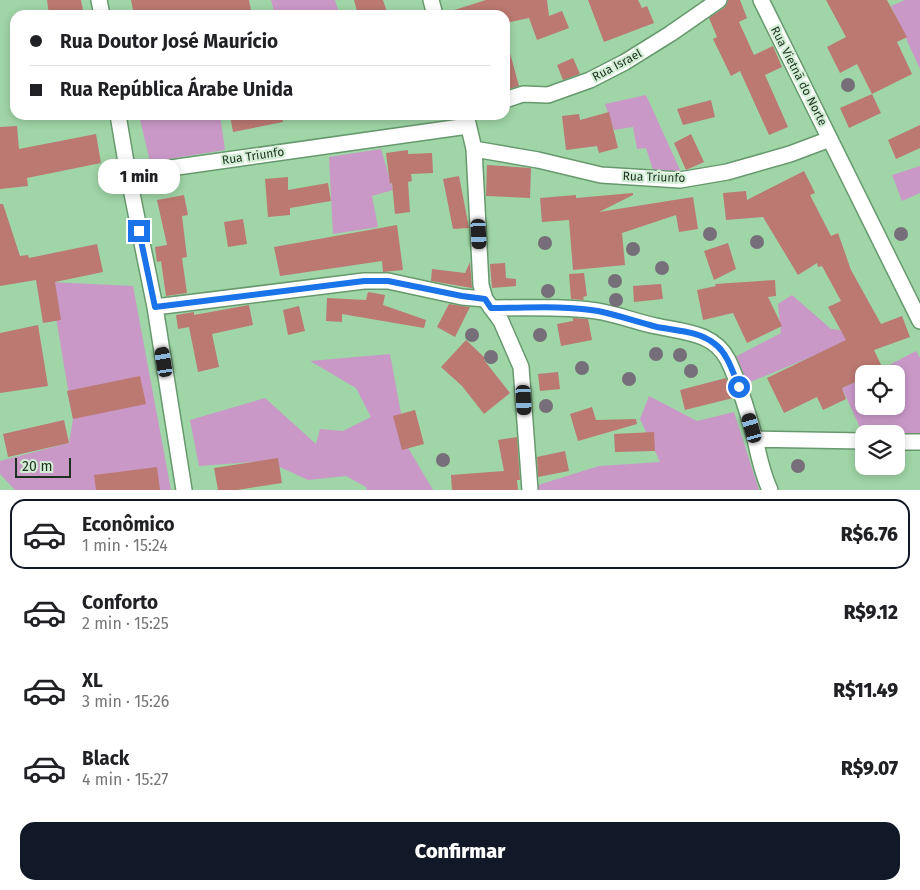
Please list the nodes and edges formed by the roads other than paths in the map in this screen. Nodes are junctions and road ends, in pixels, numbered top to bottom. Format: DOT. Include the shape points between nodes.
graph roads {
  1 [pos="719,0"];
  2 [pos="761,0"];
  3 [pos="510,98"];
  4 [pos="119,120"];
  5 [pos="467,120"];
  6 [pos="830,139"];
  7 [pos="474,149"];
  8 [pos="128,174"];
  9 [pos="488,303"];
  10 [pos="155,307"];
  11 [pos="918,312"];
  12 [pos="855,442"];
  13 [pos="905,442"];
  14 [pos="920,442"];
  15 [pos="756,447"];
  16 [pos="530,484"];
  17 [pos="184,490"];
  18 [pos="770,490"];
  1 -- 3 [label="street, Rua Israel" via="625,62 590,80 548,95 523,94"];
  2 -- 6 [label="street, Rua Vietnã do Norte"];
  4 -- 8 [label="street"];
  5 -- 7 [label="street"];
  5 -- 8 [label="street, Rua Triunfo"];
  6 -- 7 [label="street, Rua Triunfo" via="727,172 680,180 601,174"];
  6 -- 11 [label="street, Rua Vietnã do Norte"];
  7 -- 9 [label="street" via="481,285"];
  8 -- 10 [label="street"];
  9 -- 10 [label="street" via="388,281 364,281"];
  9 -- 15 [label="street" via="598,311 658,327 692,332 705,338 717,345 728,359"];
  9 -- 16 [label="street" via="501,321 521,367"];
  10 -- 17 [label="street"];
  12 -- 15 [label="street"];
  13 -- 14 [label="street"];
  15 -- 18 [label="street"];
}
